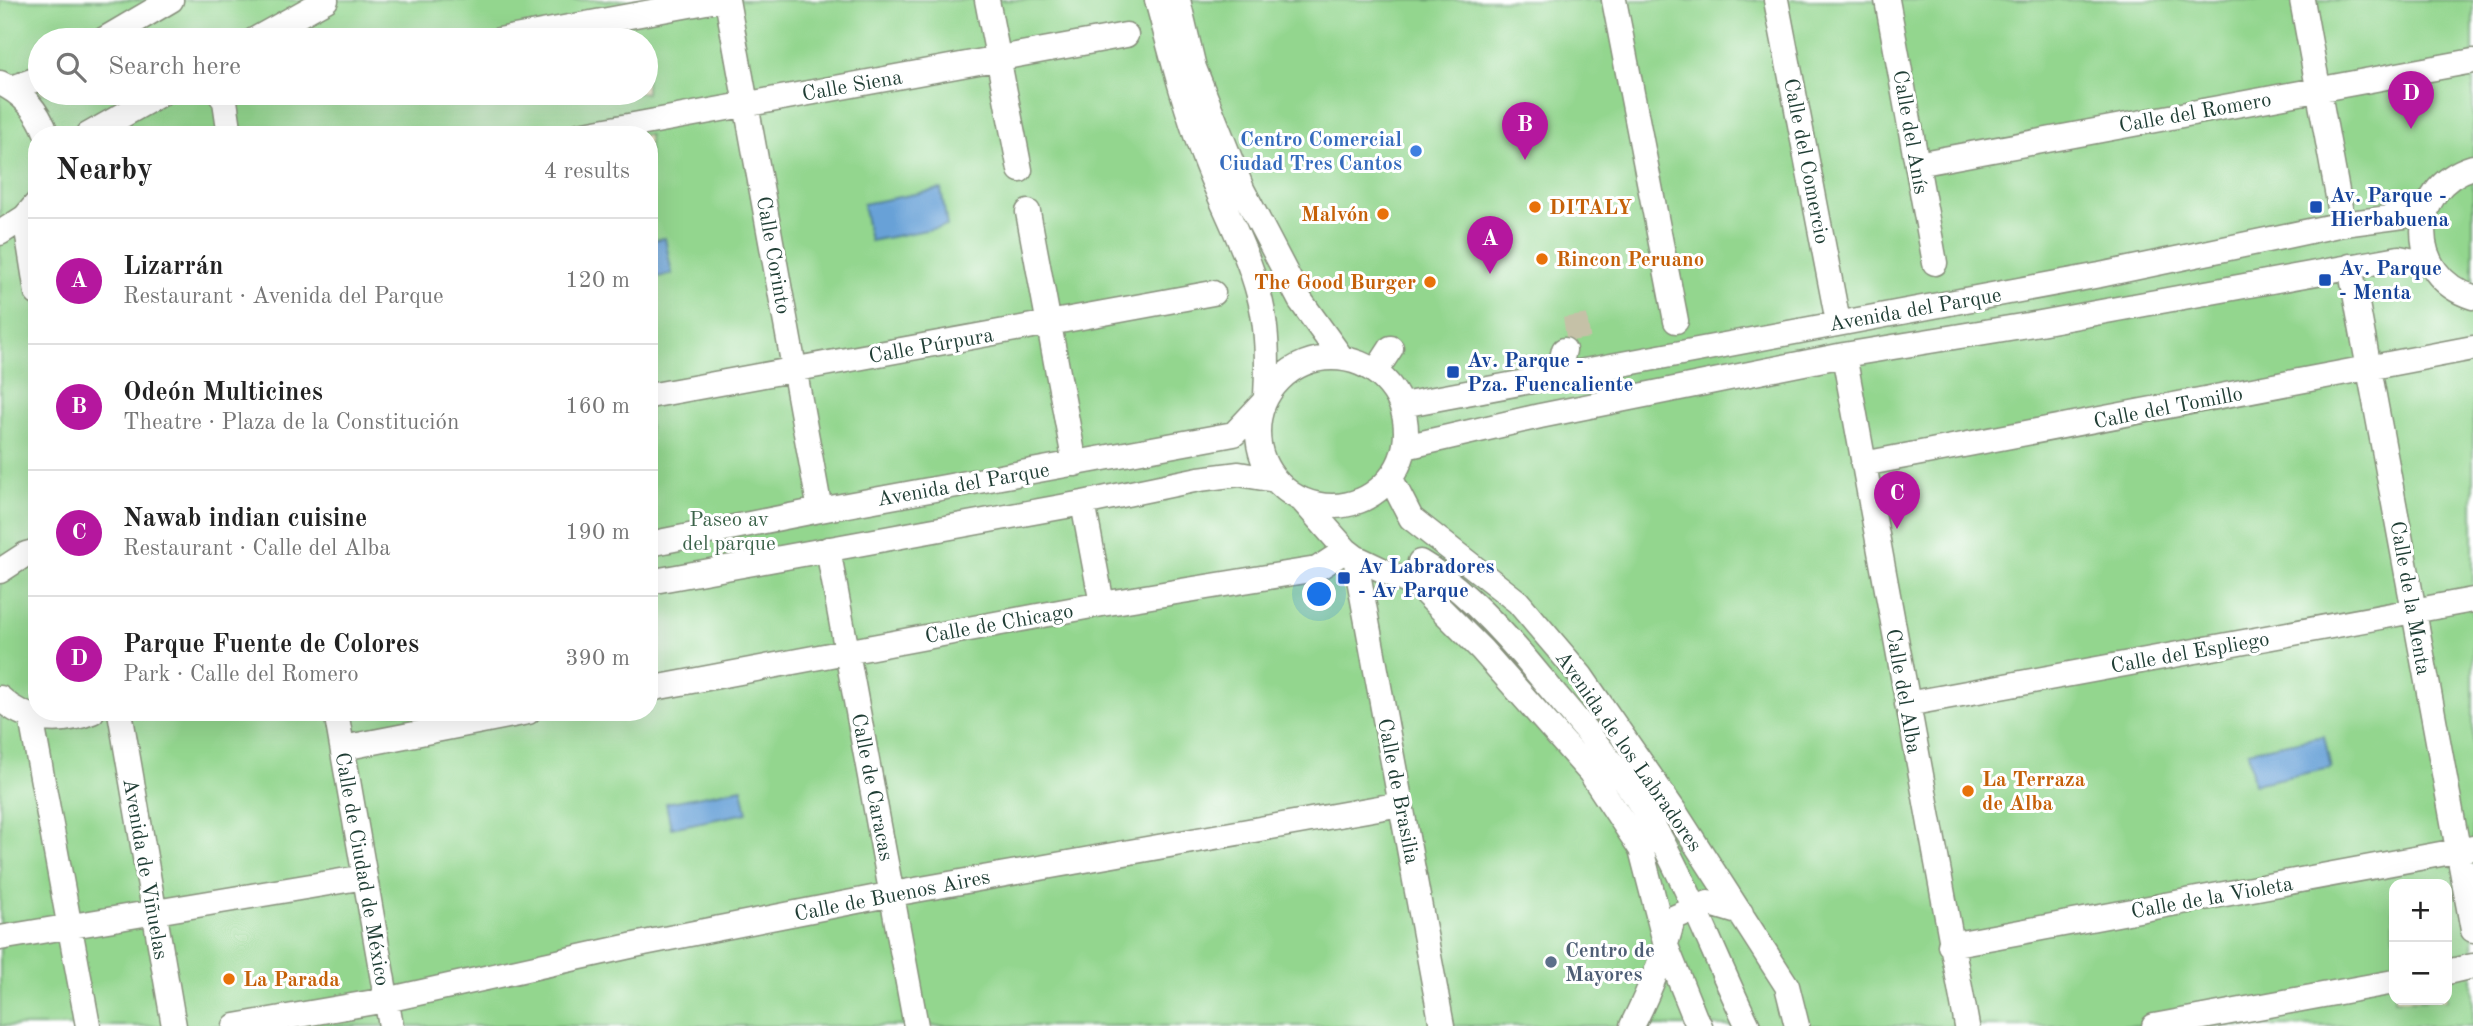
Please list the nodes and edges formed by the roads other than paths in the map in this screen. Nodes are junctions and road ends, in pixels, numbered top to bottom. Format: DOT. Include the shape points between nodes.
graph roads {
  1 [pos="326,0"];
  2 [pos="717,0"];
  3 [pos="727,0"];
  4 [pos="987,0"];
  5 [pos="1157,0"];
  6 [pos="1178,0"];
  7 [pos="1614,0"];
  8 [pos="1776,0"];
  9 [pos="1887,0"];
  10 [pos="2302,0"];
  11 [pos="167,1"];
  12 [pos="123,28"];
  13 [pos="277,28"];
  14 [pos="564,28"];
  15 [pos="1126,35"];
  16 [pos="998,58"];
  17 [pos="2473,61"];
  18 [pos="28,81"];
  19 [pos="6,86"];
  20 [pos="2319,89"];
  21 [pos="28,104"];
  22 [pos="747,104"];
  23 [pos="29,105"];
  24 [pos="141,105"];
  25 [pos="229,105"];
  26 [pos="43,126"];
  27 [pos="104,126"];
  28 [pos="230,126"];
  29 [pos="628,126"];
  30 [pos="1917,164"];
  31 [pos="2473,167"];
  32 [pos="1020,170"];
  33 [pos="2427,208"];
  34 [pos="28,212"];
  35 [pos="1028,212"];
  36 [pos="2343,224"];
  37 [pos="0,233"];
  38 [pos="1936,263"];
  39 [pos="2431,264"];
  40 [pos="2350,266"];
  41 [pos="1213,293"];
  42 [pos="2473,297"];
  43 [pos="1676,321"];
  44 [pos="1049,323"];
  45 [pos="1838,323"];
  46 [pos="1391,348"];
  47 [pos="2473,348"];
  48 [pos="1843,355"];
  49 [pos="1341,357"];
  50 [pos="1602,368"];
  51 [pos="795,370"];
  52 [pos="2370,370"];
  53 [pos="1376,371"];
  54 [pos="1545,378"];
  55 [pos="658,394"];
  56 [pos="1265,400"];
  57 [pos="1402,405"];
  58 [pos="1405,447"];
  59 [pos="1075,464"];
  60 [pos="1863,464"];
  61 [pos="1391,479"];
  62 [pos="1275,480"];
  63 [pos="1301,500"];
  64 [pos="1083,503"];
  65 [pos="820,510"];
  66 [pos="658,542"];
  67 [pos="828,549"];
  68 [pos="28,553"];
  69 [pos="1350,554"];
  70 [pos="1420,562"];
  71 [pos="0,571"];
  72 [pos="658,580"];
  73 [pos="2473,600"];
  74 [pos="1102,604"];
  75 [pos="2414,611"];
  76 [pos="847,651"];
  77 [pos="658,687"];
  78 [pos="0,698"];
  79 [pos="1906,704"];
  80 [pos="28,715"];
  81 [pos="32,721"];
  82 [pos="122,721"];
  83 [pos="338,721"];
  84 [pos="482,721"];
  85 [pos="343,748"];
  86 [pos="1401,804"];
  87 [pos="2465,850"];
  88 [pos="365,877"];
  89 [pos="893,894"];
  90 [pos="1695,909"];
  91 [pos="154,912"];
  92 [pos="1741,912"];
  93 [pos="70,925"];
  94 [pos="2473,930"];
  95 [pos="0,939"];
  96 [pos="1951,945"];
  97 [pos="1666,946"];
  98 [pos="2473,966"];
  99 [pos="2452,971"];
  100 [pos="2389,983"];
  101 [pos="386,1000"];
  102 [pos="1438,1025"];
  103 [pos="88,1026"];
  104 [pos="174,1026"];
  105 [pos="235,1026"];
  106 [pos="391,1026"];
  107 [pos="916,1026"];
  108 [pos="1632,1026"];
  109 [pos="1700,1026"];
  110 [pos="1748,1026"];
  111 [pos="1797,1026"];
  112 [pos="1967,1026"];
  113 [pos="2154,1026"];
  1 -- 13 [label="street"];
  2 -- 14 [label="street"];
  3 -- 22 [label="street, Calle Corinto"];
  4 -- 16 [label="street"];
  5 -- 56 [label="street" via="1203,155 1259,295 1267,351"];
  6 -- 49 [label="street" via="1194,68 1242,189 1300,300"];
  7 -- 43 [label="street"];
  8 -- 45 [label="street, Calle del Comercio"];
  9 -- 30 [label="street, Calle del Anís"];
  10 -- 20 [label="street"];
  11 -- 12 [label="street"];
  15 -- 16 [label="street, Calle Siena"];
  16 -- 22 [label="street, Calle Siena"];
  16 -- 32 [label="street"];
  17 -- 20 [label="street, Calle del Romero"];
  18 -- 19 [label="street"];
  19 -- 21 [label="street"];
  20 -- 30 [label="street, Calle del Romero"];
  20 -- 36 [label="street"];
  22 -- 29 [label="street, Calle Siena"];
  22 -- 51 [label="street, Calle Corinto"];
  23 -- 26 [label="street"];
  24 -- 27 [label="street"];
  25 -- 28 [label="street"];
  30 -- 38 [label="street, Calle del Anís"];
  31 -- 33 [label="street" via="2444,183"];
  33 -- 36 [label="street, Avenida del Parque" via="2398,218"];
  33 -- 39 [label="street" via="2423,236"];
  34 -- 37 [label="street"];
  35 -- 44 [label="street"];
  36 -- 45 [label="street, Avenida del Parque"];
  39 -- 40 [label="street, Avenida del Parque" via="2399,258"];
  39 -- 42 [label="street" via="2451,287"];
  40 -- 48 [label="street, Avenida del Parque"];
  40 -- 52 [label="street, Calle de la Menta"];
  41 -- 44 [label="street, Calle Púrpura"];
  44 -- 51 [label="street, Calle Púrpura"];
  44 -- 59 [label="street"];
  45 -- 50 [label="street, Avenida del Parque"];
  46 -- 53 [label="street"];
  47 -- 52 [label="street, Calle del Tomillo"];
  48 -- 58 [label="street, Avenida del Parque"];
  48 -- 60 [label="street, Calle del Alba"];
  49 -- 53 [label="street"];
  49 -- 56 [label="street" via="1317,358 1294,367 1276,382"];
  50 -- 54 [label="street, Avenida del Parque"];
  50 -- 54 [label="street" via="1572,350"];
  51 -- 55 [label="street, Calle Púrpura"];
  51 -- 65 [label="street, Calle Corinto"];
  52 -- 60 [label="street, Calle del Tomillo"];
  52 -- 75 [label="street, Calle de la Menta"];
  53 -- 57 [label="street"];
  54 -- 57 [label="street, Avenida del Parque"];
  56 -- 59 [label="street, Avenida del Parque" via="1234,435"];
  56 -- 62 [label="street" via="1258,443"];
  57 -- 58 [label="street"];
  58 -- 61 [label="street"];
  59 -- 65 [label="street, Avenida del Parque"];
  60 -- 79 [label="street, Calle del Alba"];
  61 -- 63 [label="street" via="1350,505 1325,507"];
  61 -- 92 [label="street, Avenida de los Labradores" via="1411,518 1518,603 1581,676"];
  62 -- 63 [label="street"];
  62 -- 64 [label="street, Avenida del Parque" via="1239,474"];
  63 -- 69 [label="street"];
  64 -- 67 [label="street, Avenida del Parque"];
  64 -- 74 [label="street"];
  65 -- 66 [label="street, Avenida del Parque"];
  67 -- 72 [label="street, Avenida del Parque"];
  67 -- 76 [label="street, Calle de Caracas"];
  68 -- 71 [label="street"];
  69 -- 74 [label="street, Calle de Chicago" via="1317,569"];
  69 -- 86 [label="street, Calle de Brasilia"];
  69 -- 97 [label="street" via="1420,588 1590,772 1641,849"];
  70 -- 90 [label="street" via="1507,638 1605,753 1644,809"];
  73 -- 75 [label="street, Calle del Espliego"];
  74 -- 76 [label="street, Calle de Chicago"];
  75 -- 79 [label="street, Calle del Espliego"];
  75 -- 87 [label="street, Calle de la Menta"];
  76 -- 77 [label="street, Calle de Chicago"];
  76 -- 89 [label="street, Calle de Caracas"];
  78 -- 80 [label="street"];
  79 -- 96 [label="street, Calle del Alba"];
  81 -- 93 [label="street"];
  82 -- 91 [label="street, Avenida de Viñuelas"];
  83 -- 85 [label="street, Calle de Ciudad de México"];
  84 -- 85 [label="street"];
  85 -- 88 [label="street, Calle de Ciudad de México"];
  86 -- 89 [label="street, Calle de Buenos Aires"];
  86 -- 102 [label="street, Calle de Brasilia"];
  87 -- 94 [label="street, Calle de la Menta"];
  87 -- 96 [label="street, Calle de la Violeta"];
  88 -- 91 [label="street"];
  88 -- 101 [label="street, Calle de Ciudad de México"];
  89 -- 101 [label="street, Calle de Buenos Aires"];
  89 -- 107 [label="street, Calle de Caracas"];
  90 -- 92 [label="street" via="1708,903"];
  90 -- 97 [label="street" via="1673,918"];
  90 -- 110 [label="street"];
  91 -- 93 [label="street"];
  91 -- 104 [label="street, Avenida de Viñuelas"];
  92 -- 111 [label="street, Avenida de los Labradores" via="1787,986"];
  93 -- 95 [label="street"];
  93 -- 103 [label="street"];
  96 -- 112 [label="street, Calle del Alba"];
  97 -- 108 [label="street"];
  97 -- 109 [label="street"];
  98 -- 99 [label="street"];
  100 -- 113 [label="street"];
  101 -- 105 [label="street, Calle de Buenos Aires"];
  101 -- 106 [label="street, Calle de Ciudad de México"];
}
